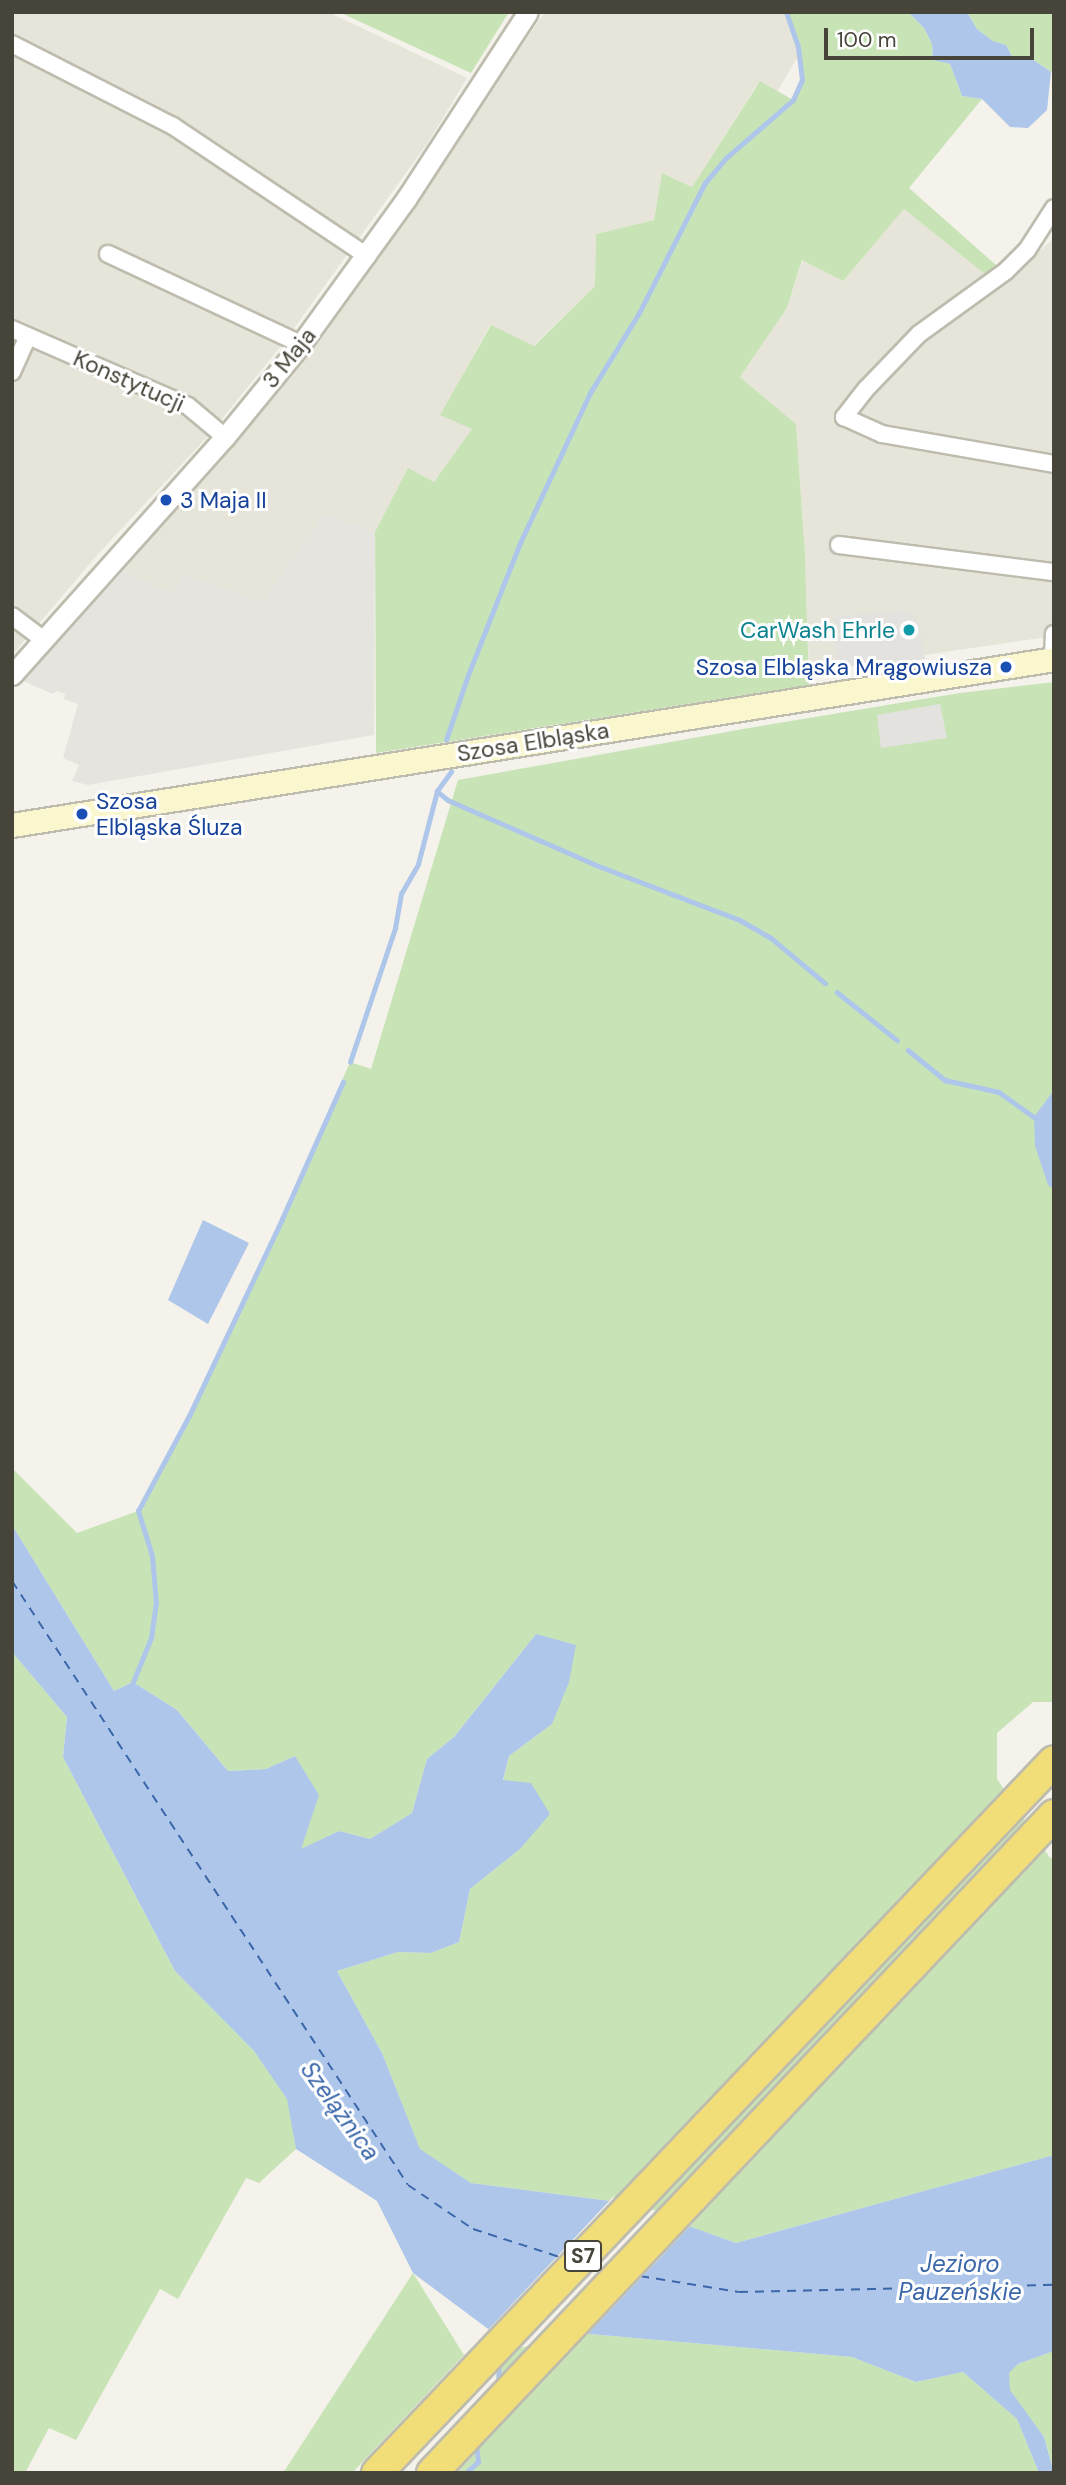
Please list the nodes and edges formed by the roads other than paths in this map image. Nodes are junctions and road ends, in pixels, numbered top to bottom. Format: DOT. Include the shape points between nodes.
graph roads {
  1 [pos="528,12"];
  2 [pos="12,44"];
  3 [pos="1054,208"];
  4 [pos="108,254"];
  5 [pos="367,256"];
  6 [pos="12,329"];
  7 [pos="28,336"];
  8 [pos="301,344"];
  9 [pos="12,372"];
  10 [pos="225,437"];
  11 [pos="1054,464"];
  12 [pos="839,545"];
  13 [pos="1054,572"];
  14 [pos="12,616"];
  15 [pos="1054,634"];
  16 [pos="43,639"];
  17 [pos="1053,659"];
  18 [pos="12,675"];
  19 [pos="12,825"];
  20 [pos="1054,1761"];
  21 [pos="1054,1815"];
  22 [pos="377,2473"];
  23 [pos="432,2473"];
  1 -- 5 [label="street, 3 Maja"];
  2 -- 5 [label="street" via="173,126"];
  3 -- 11 [label="street" via="1027,250 1006,271 919,334 844,417 882,434"];
  4 -- 8 [label="street"];
  5 -- 8 [label="street, 3 Maja"];
  6 -- 7 [label="street, Konstytucji"];
  7 -- 9 [label="street"];
  7 -- 10 [label="street, Konstytucji" via="188,406"];
  8 -- 10 [label="street, 3 Maja"];
  10 -- 16 [label="street, 3 Maja"];
  12 -- 13 [label="street"];
  14 -- 16 [label="street"];
  15 -- 17 [label="street"];
  16 -- 18 [label="street, 3 Maja"];
  17 -- 19 [label="main road, Szosa Elbląska"];
  20 -- 22 [label="highway, S7"];
  21 -- 23 [label="highway, S7"];
}
